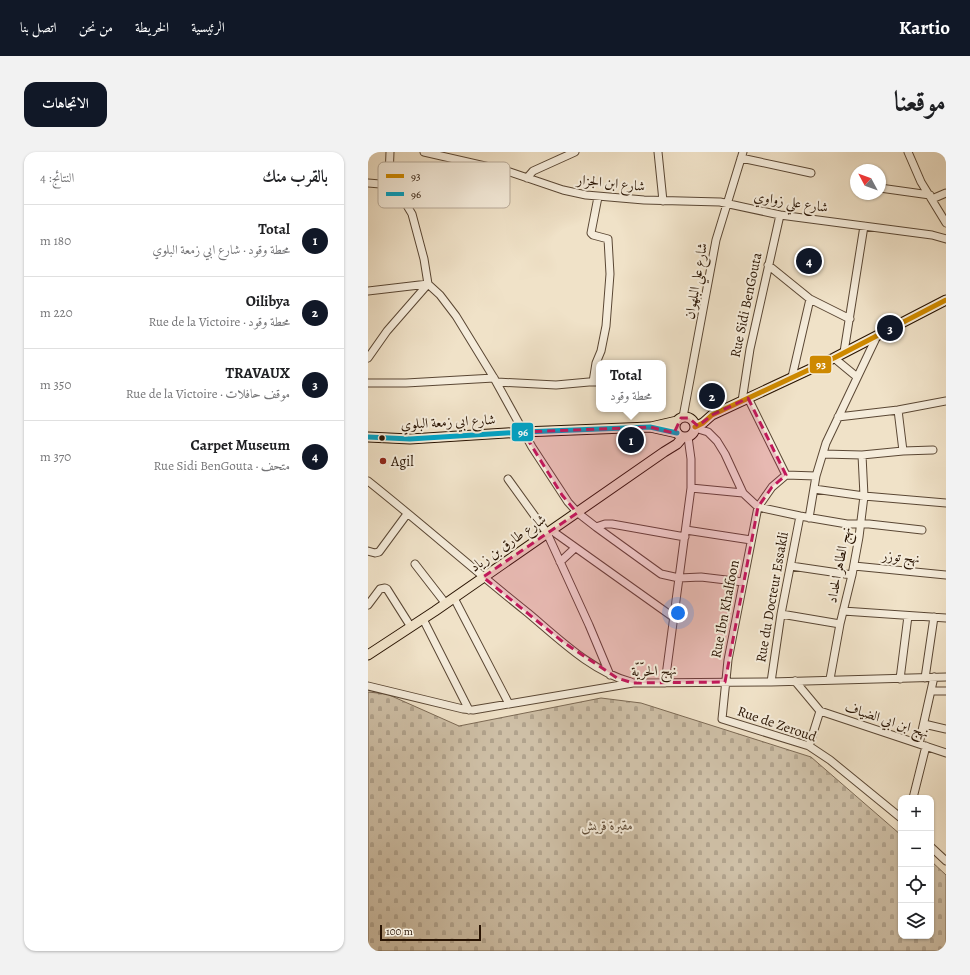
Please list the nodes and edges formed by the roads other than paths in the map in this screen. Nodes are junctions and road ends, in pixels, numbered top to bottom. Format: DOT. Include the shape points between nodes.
graph roads {
  1 [pos="390,152"];
  2 [pos="424,152"];
  3 [pos="576,152"];
  4 [pos="658,152"];
  5 [pos="908,152"];
  6 [pos="742,155"];
  7 [pos="390,162"];
  8 [pos="468,162"];
  9 [pos="510,173"];
  10 [pos="811,173"];
  11 [pos="527,178"];
  12 [pos="368,183"];
  13 [pos="378,184"];
  14 [pos="886,189"];
  15 [pos="946,193"];
  16 [pos="598,197"];
  17 [pos="931,197"];
  18 [pos="663,201"];
  19 [pos="727,204"];
  20 [pos="408,208"];
  21 [pos="780,215"];
  22 [pos="946,223"];
  23 [pos="864,226"];
  24 [pos="946,239"];
  25 [pos="768,265"];
  26 [pos="428,284"];
  27 [pos="368,291"];
  28 [pos="810,299"];
  29 [pos="946,300"];
  30 [pos="850,319"];
  31 [pos="877,336"];
  32 [pos="844,352"];
  33 [pos="368,358"];
  34 [pos="834,358"];
  35 [pos="597,360"];
  36 [pos="596,363"];
  37 [pos="792,377"];
  38 [pos="857,378"];
  39 [pos="496,380"];
  40 [pos="596,382"];
  41 [pos="368,383"];
  42 [pos="745,400"];
  43 [pos="946,401"];
  44 [pos="898,410"];
  45 [pos="838,417"];
  46 [pos="688,423"];
  47 [pos="650,427"];
  48 [pos="523,432"];
  49 [pos="681,435"];
  50 [pos="368,436"];
  51 [pos="933,450"];
  52 [pos="903,451"];
  53 [pos="823,454"];
  54 [pos="862,455"];
  55 [pos="786,475"];
  56 [pos="816,476"];
  57 [pos="508,479"];
  58 [pos="369,484"];
  59 [pos="691,488"];
  60 [pos="814,489"];
  61 [pos="743,493"];
  62 [pos="864,496"];
  63 [pos="946,503"];
  64 [pos="758,507"];
  65 [pos="578,513"];
  66 [pos="407,514"];
  67 [pos="800,516"];
  68 [pos="809,518"];
  69 [pos="860,524"];
  70 [pos="596,527"];
  71 [pos="922,530"];
  72 [pos="549,531"];
  73 [pos="685,534"];
  74 [pos="752,540"];
  75 [pos="576,548"];
  76 [pos="368,551"];
  77 [pos="560,562"];
  78 [pos="415,564"];
  79 [pos="791,566"];
  80 [pos="854,566"];
  81 [pos="852,575"];
  82 [pos="946,575"];
  83 [pos="484,577"];
  84 [pos="680,578"];
  85 [pos="743,582"];
  86 [pos="454,598"];
  87 [pos="446,604"];
  88 [pos="368,605"];
  89 [pos="843,611"];
  90 [pos="781,614"];
  91 [pos="908,616"];
  92 [pos="673,617"];
  93 [pos="934,617"];
  94 [pos="946,618"];
  95 [pos="423,619"];
  96 [pos="840,624"];
  97 [pos="411,627"];
  98 [pos="368,655"];
  99 [pos="610,675"];
  100 [pos="946,676"];
  101 [pos="934,677"];
  102 [pos="925,678"];
  103 [pos="830,679"];
  104 [pos="900,679"];
  105 [pos="795,681"];
  106 [pos="725,682"];
  107 [pos="771,682"];
  108 [pos="633,683"];
  109 [pos="665,683"];
  110 [pos="368,686"];
  111 [pos="932,691"];
  112 [pos="946,691"];
  113 [pos="509,704"];
  114 [pos="469,710"];
  115 [pos="820,711"];
  116 [pos="722,715"];
  117 [pos="924,724"];
  118 [pos="946,729"];
  119 [pos="923,745"];
  120 [pos="809,746"];
  121 [pos="946,753"];
  122 [pos="914,795"];
  123 [pos="898,816"];
  124 [pos="934,850"];
  125 [pos="946,861"];
  1 -- 7 [label="street"];
  2 -- 8 [label="street, شارع ابن الجزار"];
  3 -- 11 [label="street" via="532,171"];
  4 -- 18 [label="street"];
  5 -- 17 [label="street" via="921,182"];
  6 -- 10 [label="street"];
  6 -- 19 [label="street, شارع علي البلهوان"];
  9 -- 11 [label="street, شارع ابن الجزار"];
  11 -- 16 [label="street, شارع ابن الجزار" via="569,192"];
  12 -- 13 [label="street"];
  14 -- 17 [label="street"];
  15 -- 17 [label="street"];
  16 -- 18 [label="street, شارع ابن الجزار"];
  16 -- 35 [label="street" via="591,233 608,239 610,274 606,331"];
  17 -- 22 [label="street"];
  18 -- 19 [label="street, شارع ابن الجزار"];
  19 -- 21 [label="street, شارع علي زواوي"];
  19 -- 46 [label="street, شارع علي البلهوان" via="713,258"];
  20 -- 26 [label="street" via="424,259"];
  21 -- 23 [label="street, شارع علي زواوي"];
  21 -- 25 [label="street, Rue Sidi BenGouta"];
  23 -- 24 [label="street, شارع علي زواوي"];
  23 -- 30 [label="street"];
  25 -- 28 [label="street"];
  25 -- 42 [label="street, Rue Sidi BenGouta" via="750,349"];
  26 -- 27 [label="street"];
  26 -- 33 [label="street" via="387,331"];
  26 -- 39 [label="street" via="456,316"];
  28 -- 30 [label="street"];
  28 -- 37 [label="street"];
  29 -- 31 [label="main road"];
  30 -- 32 [label="street"];
  31 -- 32 [label="main road"];
  31 -- 38 [label="street"];
  32 -- 34 [label="main road"];
  34 -- 37 [label="main road"];
  34 -- 38 [label="street"];
  36 -- 40 [label="street"];
  37 -- 42 [label="main road"];
  38 -- 45 [label="street"];
  39 -- 40 [label="street" via="556,385"];
  39 -- 41 [label="street"];
  39 -- 48 [label="street"];
  42 -- 46 [label="main road" via="712,415 703,423"];
  42 -- 55 [label="street"];
  43 -- 44 [label="street"];
  44 -- 45 [label="street"];
  44 -- 52 [label="street"];
  45 -- 53 [label="street"];
  46 -- 47 [label="main road, شارع ابي زمعة البلوي"];
  46 -- 49 [label="main road" via="675,427"];
  46 -- 49 [label="main road, شارع طارق بن زياد" via="693,434"];
  46 -- 61 [label="street" via="708,432 717,441"];
  47 -- 48 [label="main road, شارع ابي زمعة البلوي"];
  47 -- 49 [label="main road, شارع ابي زمعة البلوي"];
  48 -- 50 [label="main road, شارع ابي زمعة البلوي" via="410,439"];
  48 -- 65 [label="street" via="562,495"];
  49 -- 59 [label="street" via="691,459"];
  49 -- 65 [label="main road, شارع طارق بن زياد" via="677,444"];
  51 -- 52 [label="street"];
  52 -- 54 [label="street"];
  53 -- 54 [label="street"];
  53 -- 56 [label="street"];
  54 -- 62 [label="street, نهج الطاهر الحداد"];
  55 -- 56 [label="street"];
  55 -- 64 [label="street" via="772,487"];
  56 -- 60 [label="street"];
  57 -- 72 [label="street"];
  58 -- 66 [label="street"];
  59 -- 61 [label="street"];
  59 -- 73 [label="street"];
  60 -- 62 [label="street"];
  60 -- 68 [label="street"];
  61 -- 64 [label="street"];
  62 -- 63 [label="street"];
  62 -- 69 [label="street, نهج الطاهر الحداد"];
  64 -- 67 [label="street"];
  64 -- 74 [label="street, Rue Ibn Khalfoon"];
  65 -- 70 [label="street"];
  65 -- 72 [label="main road, شارع طارق بن زياد"];
  66 -- 76 [label="street" via="379,552 375,554"];
  66 -- 83 [label="street"];
  67 -- 68 [label="street"];
  67 -- 79 [label="street, Rue du Docteur Essakli"];
  68 -- 69 [label="street"];
  69 -- 71 [label="street"];
  69 -- 80 [label="street, نهج الطاهر الحداد"];
  70 -- 73 [label="street" via="605,524 619,525"];
  70 -- 84 [label="street" via="655,570 667,576"];
  72 -- 75 [label="street"];
  72 -- 77 [label="street"];
  72 -- 83 [label="main road, شارع طارق بن زياد"];
  73 -- 74 [label="street"];
  73 -- 84 [label="street"];
  74 -- 85 [label="street, Rue Ibn Khalfoon"];
  75 -- 77 [label="street"];
  75 -- 92 [label="street"];
  77 -- 99 [label="street"];
  78 -- 87 [label="street"];
  79 -- 81 [label="street"];
  79 -- 90 [label="street, Rue du Docteur Essakli"];
  80 -- 81 [label="street, نهج الطاهر الحداد"];
  80 -- 82 [label="street, نهج توزر"];
  81 -- 89 [label="street, نهج الطاهر الحداد"];
  83 -- 86 [label="main road, شارع طارق بن زياد"];
  83 -- 99 [label="street" via="563,642"];
  84 -- 85 [label="street" via="701,577"];
  84 -- 92 [label="street"];
  85 -- 106 [label="street, Rue Ibn Khalfoon"];
  86 -- 87 [label="main road, شارع طارق بن زياد"];
  86 -- 113 [label="street"];
  87 -- 95 [label="main road, شارع طارق بن زياد"];
  88 -- 97 [label="street" via="380,590 387,589"];
  89 -- 91 [label="street"];
  89 -- 96 [label="street, نهج الطاهر الحداد"];
  90 -- 96 [label="street"];
  90 -- 107 [label="street, Rue du Docteur Essakli"];
  91 -- 93 [label="street"];
  91 -- 104 [label="street"];
  92 -- 109 [label="street"];
  93 -- 94 [label="street"];
  93 -- 102 [label="street"];
  95 -- 97 [label="main road, شارع طارق بن زياد"];
  95 -- 114 [label="street"];
  96 -- 103 [label="street, نهج الطاهر الحداد"];
  97 -- 98 [label="main road, شارع طارق بن زياد"];
  99 -- 108 [label="street"];
  100 -- 101 [label="street, نهج الحرّيّة"];
  101 -- 102 [label="street, نهج الحرّيّة"];
  101 -- 111 [label="street"];
  102 -- 104 [label="street, نهج الحرّيّة"];
  103 -- 104 [label="street, نهج الحرّيّة"];
  103 -- 105 [label="street, نهج الحرّيّة"];
  105 -- 107 [label="street, نهج الحرّيّة"];
  105 -- 115 [label="street"];
  106 -- 107 [label="street, نهج الحرّيّة"];
  106 -- 109 [label="street, نهج الحرّيّة"];
  106 -- 116 [label="street, Rue Ibn Khalfoon"];
  108 -- 109 [label="street, نهج الحرّيّة"];
  108 -- 113 [label="street, نهج الحرّيّة"];
  110 -- 114 [label="street, نهج الحرّيّة"];
  111 -- 112 [label="street"];
  111 -- 117 [label="street"];
  113 -- 114 [label="street, نهج الحرّيّة"];
  115 -- 119 [label="street, نهج ابن ابي الضياف"];
  115 -- 120 [label="street"];
  116 -- 120 [label="street, Rue de Zeroud" via="722,719"];
  117 -- 118 [label="street"];
  117 -- 119 [label="street"];
  119 -- 121 [label="street, نهج ابن ابي الضياف"];
  119 -- 122 [label="street"];
  120 -- 123 [label="street, Rue de Zeroud"];
  124 -- 125 [label="street"];
}
